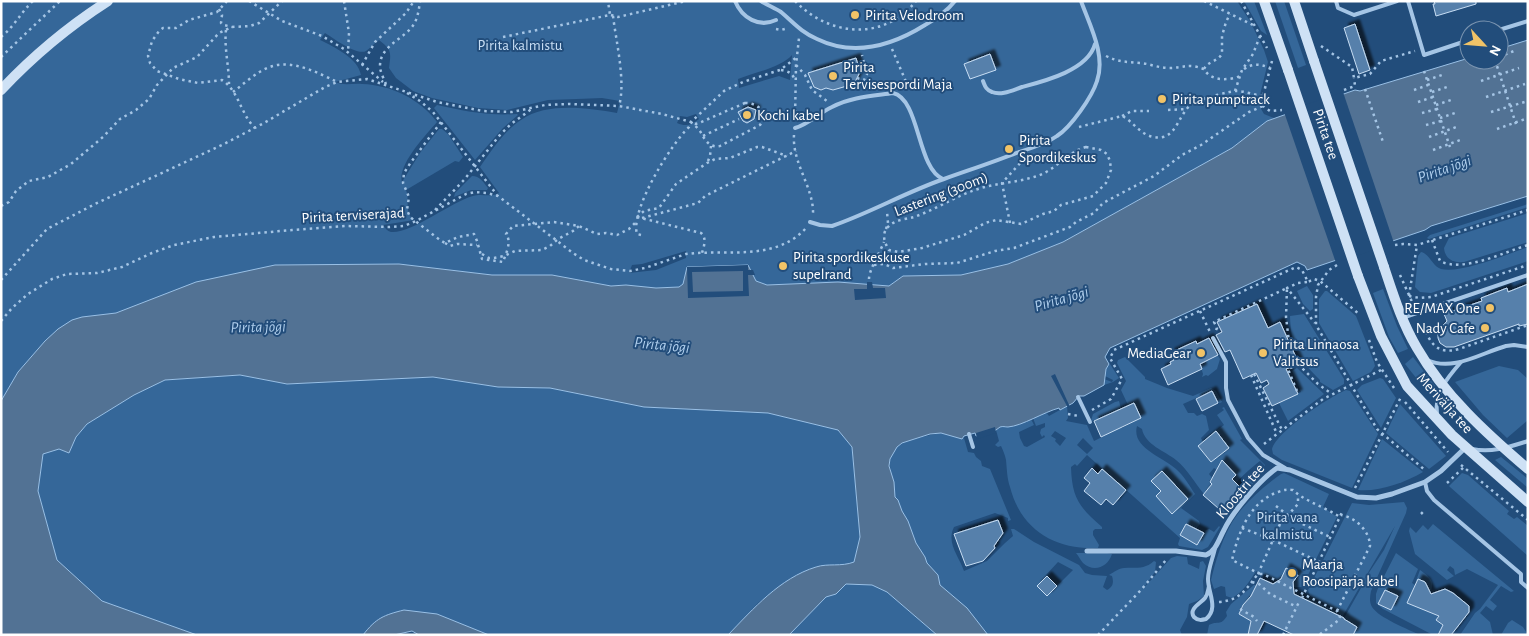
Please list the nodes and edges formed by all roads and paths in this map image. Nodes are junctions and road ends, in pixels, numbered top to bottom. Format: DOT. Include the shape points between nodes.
graph roads {
  1 [pos="33,1"];
  2 [pos="60,1"];
  3 [pos="108,1"];
  4 [pos="228,1"];
  5 [pos="249,1"];
  6 [pos="282,1"];
  7 [pos="344,1"];
  8 [pos="414,1"];
  9 [pos="420,1"];
  10 [pos="608,1"];
  11 [pos="686,1"];
  12 [pos="735,1"];
  13 [pos="761,1"];
  14 [pos="795,1"];
  15 [pos="916,1"];
  16 [pos="955,1"];
  17 [pos="1081,1"];
  18 [pos="1204,1"];
  19 [pos="1241,1"];
  20 [pos="1264,1"];
  21 [pos="1294,1"];
  22 [pos="1336,1"];
  23 [pos="1396,1"];
  24 [pos="1408,1"];
  25 [pos="219,9"];
  26 [pos="268,14"];
  27 [pos="1230,14"];
  28 [pos="611,15"];
  29 [pos="776,20"];
  30 [pos="1528,21"];
  31 [pos="1255,26"];
  32 [pos="232,27"];
  33 [pos="1509,27"];
  34 [pos="226,30"];
  35 [pos="800,31"];
  36 [pos="503,36"];
  37 [pos="1260,36"];
  38 [pos="1,37"];
  39 [pos="1096,42"];
  40 [pos="1459,43"];
  41 [pos="1321,45"];
  42 [pos="860,48"];
  43 [pos="1422,48"];
  44 [pos="1268,50"];
  45 [pos="1514,51"];
  46 [pos="348,53"];
  47 [pos="1098,53"];
  48 [pos="1509,53"];
  49 [pos="894,54"];
  50 [pos="1270,56"];
  51 [pos="1,57"];
  52 [pos="797,57"];
  53 [pos="362,65"];
  54 [pos="796,66"];
  55 [pos="1270,68"];
  56 [pos="1519,68"];
  57 [pos="1204,69"];
  58 [pos="780,70"];
  59 [pos="1242,70"];
  60 [pos="1499,70"];
  61 [pos="1424,71"];
  62 [pos="167,74"];
  63 [pos="1500,74"];
  64 [pos="1442,75"];
  65 [pos="1240,76"];
  66 [pos="857,78"];
  67 [pos="1354,78"];
  68 [pos="1427,80"];
  69 [pos="983,81"];
  70 [pos="1481,81"];
  71 [pos="337,82"];
  72 [pos="229,84"];
  73 [pos="386,84"];
  74 [pos="907,84"];
  75 [pos="1525,84"];
  76 [pos="796,85"];
  77 [pos="1428,85"];
  78 [pos="1447,87"];
  79 [pos="1365,89"];
  80 [pos="1,90"];
  81 [pos="402,90"];
  82 [pos="1344,90"];
  83 [pos="1414,90"];
  84 [pos="1505,90"];
  85 [pos="1236,91"];
  86 [pos="233,92"];
  87 [pos="1431,92"];
  88 [pos="817,94"];
  89 [pos="1263,96"];
  90 [pos="1433,97"];
  91 [pos="1486,97"];
  92 [pos="1451,100"];
  93 [pos="1528,100"];
  94 [pos="1418,102"];
  95 [pos="619,106"];
  96 [pos="1263,106"];
  97 [pos="1510,106"];
  98 [pos="534,107"];
  99 [pos="1436,107"];
  100 [pos="1168,110"];
  101 [pos="1186,110"];
  102 [pos="1282,110"];
  103 [pos="1149,111"];
  104 [pos="1492,112"];
  105 [pos="1422,114"];
  106 [pos="1455,114"];
  107 [pos="1122,116"];
  108 [pos="1528,118"];
  109 [pos="739,119"];
  110 [pos="1440,120"];
  111 [pos="441,122"];
  112 [pos="691,122"];
  113 [pos="1516,123"];
  114 [pos="1426,125"];
  115 [pos="1459,126"];
  116 [pos="255,128"];
  117 [pos="795,128"];
  118 [pos="1497,129"];
  119 [pos="1064,130"];
  120 [pos="1444,132"];
  121 [pos="703,136"];
  122 [pos="1429,137"];
  123 [pos="1463,139"];
  124 [pos="1383,142"];
  125 [pos="1449,145"];
  126 [pos="711,146"];
  127 [pos="1433,150"];
  128 [pos="796,151"];
  129 [pos="1022,151"];
  130 [pos="787,156"];
  131 [pos="707,163"];
  132 [pos="475,165"];
  133 [pos="943,179"];
  134 [pos="1002,184"];
  135 [pos="498,196"];
  136 [pos="885,204"];
  137 [pos="1,206"];
  138 [pos="1528,210"];
  139 [pos="431,213"];
  140 [pos="637,217"];
  141 [pos="642,218"];
  142 [pos="416,221"];
  143 [pos="636,222"];
  144 [pos="810,222"];
  145 [pos="534,223"];
  146 [pos="1010,223"];
  147 [pos="579,226"];
  148 [pos="885,233"];
  149 [pos="641,235"];
  150 [pos="556,240"];
  151 [pos="1432,240"];
  152 [pos="445,242"];
  153 [pos="884,242"];
  154 [pos="1528,244"];
  155 [pos="1395,245"];
  156 [pos="1417,245"];
  157 [pos="478,246"];
  158 [pos="702,252"];
  159 [pos="504,256"];
  160 [pos="874,264"];
  161 [pos="1337,265"];
  162 [pos="1528,265"];
  163 [pos="1384,267"];
  164 [pos="1398,271"];
  165 [pos="1528,275"];
  166 [pos="1358,276"];
  167 [pos="869,279"];
  168 [pos="1,280"];
  169 [pos="1320,281"];
  170 [pos="1308,282"];
  171 [pos="1287,288"];
  172 [pos="1409,296"];
  173 [pos="1413,304"];
  174 [pos="1200,311"];
  175 [pos="1359,314"];
  176 [pos="1402,318"];
  177 [pos="1,321"];
  178 [pos="1316,325"];
  179 [pos="1528,325"];
  180 [pos="1423,326"];
  181 [pos="1213,338"];
  182 [pos="1289,342"];
  183 [pos="1528,347"];
  184 [pos="1423,358"];
  185 [pos="1461,362"];
  186 [pos="1443,384"];
  187 [pos="1351,385"];
  188 [pos="1298,391"];
  189 [pos="1332,394"];
  190 [pos="1078,397"];
  191 [pos="1400,398"];
  192 [pos="1086,413"];
  193 [pos="1068,414"];
  194 [pos="1090,422"];
  195 [pos="1438,422"];
  196 [pos="1282,430"];
  197 [pos="969,434"];
  198 [pos="1277,434"];
  199 [pos="1381,434"];
  200 [pos="1528,440"];
  201 [pos="973,447"];
  202 [pos="1465,448"];
  203 [pos="1504,449"];
  204 [pos="1257,450"];
  205 [pos="1448,452"];
  206 [pos="1284,468"];
  207 [pos="1528,469"];
  208 [pos="1426,471"];
  209 [pos="1425,482"];
  210 [pos="1447,483"];
  211 [pos="1355,489"];
  212 [pos="1298,495"];
  213 [pos="1528,502"];
  214 [pos="1276,506"];
  215 [pos="1343,510"];
  216 [pos="1287,515"];
  217 [pos="1341,516"];
  218 [pos="1528,520"];
  219 [pos="1242,528"];
  220 [pos="1330,537"];
  221 [pos="1273,540"];
  222 [pos="1216,546"];
  223 [pos="1087,551"];
  224 [pos="1176,551"];
  225 [pos="1318,562"];
  226 [pos="1326,565"];
  227 [pos="1259,573"];
  228 [pos="1252,582"];
  229 [pos="1209,586"];
  230 [pos="1528,588"];
  231 [pos="1304,594"];
  232 [pos="1302,598"];
  233 [pos="1300,602"];
  234 [pos="1212,603"];
  235 [pos="1297,607"];
  236 [pos="1240,609"];
  237 [pos="1337,611"];
  238 [pos="1257,621"];
  239 [pos="1098,635"];
  240 [pos="1283,635"];
  241 [pos="1319,635"];
  1 -- 38 [label="path"];
  2 -- 51 [label="path"];
  3 -- 80 [label="main road" via="68,29"];
  4 -- 25 [label="path"];
  5 -- 26 [label="path"];
  6 -- 26 [label="path"];
  7 -- 46 [label="path" via="349,33"];
  8 -- 53 [label="path" via="375,42"];
  9 -- 73 [label="path" via="414,24 382,56 380,67"];
  10 -- 28 [label="path"];
  11 -- 28 [label="path"];
  12 -- 29 [label="lane" via="740,12 752,20 767,23"];
  13 -- 35 [label="lane" via="780,12"];
  14 -- 15 [label="path" via="821,22 855,30 890,22"];
  16 -- 42 [label="lane" via="942,14 908,35 883,45"];
  17 -- 39 [label="lane"];
  18 -- 27 [label="path"];
  19 -- 31 [label="path"];
  20 -- 166 [label="main road, Pirita tee, bridge"];
  21 -- 163 [label="main road, Pirita tee, bridge"];
  22 -- 23 [label="lane" via="1338,8 1354,15"];
  24 -- 43 [label="lane"];
  25 -- 32 [label="path" via="221,23"];
  25 -- 62 [label="path" via="176,28 159,31 148,56 153,68"];
  26 -- 32 [label="path" via="254,25"];
  26 -- 46 [label="path" via="322,36"];
  27 -- 31 [label="path"];
  27 -- 57 [label="path" via="1222,36 1222,54"];
  28 -- 36 [label="path"];
  28 -- 95 [label="path" via="621,84"];
  30 -- 33 [label="lane"];
  31 -- 37 [label="path"];
  32 -- 34 [label="path"];
  34 -- 62 [label="path" via="219,33 197,57"];
  34 -- 72 [label="path"];
  35 -- 42 [label="lane" via="831,45"];
  35 -- 52 [label="path"];
  37 -- 44 [label="path"];
  37 -- 59 [label="path"];
  39 -- 47 [label="lane"];
  39 -- 69 [label="lane" via="1090,56 1055,78 1000,93 986,90"];
  40 -- 43 [label="lane" via="1424,54"];
  41 -- 67 [label="path" via="1352,67"];
  42 -- 66 [label="path" via="867,74 864,80"];
  43 -- 67 [label="path" via="1381,60 1370,74"];
  45 -- 48 [label="path"];
  46 -- 53 [label="path"];
  47 -- 57 [label="path" via="1128,63 1169,68 1193,65"];
  47 -- 119 [label="lane" via="1097,82"];
  49 -- 74 [label="path"];
  50 -- 55 [label="path"];
  52 -- 54 [label="path"];
  52 -- 58 [label="path"];
  53 -- 73 [label="path"];
  54 -- 76 [label="path"];
  54 -- 88 [label="path"];
  55 -- 59 [label="path" via="1258,64"];
  55 -- 89 [label="path"];
  56 -- 63 [label="path"];
  57 -- 65 [label="path" via="1216,78"];
  58 -- 76 [label="path" via="788,71"];
  58 -- 112 [label="path" via="732,86"];
  59 -- 65 [label="path"];
  60 -- 63 [label="path"];
  61 -- 68 [label="path"];
  62 -- 72 [label="path" via="198,83 222,80"];
  62 -- 137 [label="path" via="149,99 120,119 71,164 48,178 29,181"];
  63 -- 70 [label="path"];
  63 -- 84 [label="path"];
  64 -- 68 [label="path"];
  65 -- 85 [label="path"];
  67 -- 82 [label="path" via="1355,86"];
  68 -- 77 [label="path"];
  71 -- 73 [label="path" via="367,79"];
  71 -- 86 [label="path" via="284,64 261,72"];
  71 -- 116 [label="path"];
  72 -- 86 [label="path"];
  73 -- 81 [label="path"];
  75 -- 84 [label="path"];
  76 -- 117 [label="path"];
  77 -- 83 [label="path"];
  77 -- 87 [label="path"];
  78 -- 87 [label="path"];
  79 -- 124 [label="path"];
  81 -- 98 [label="path" via="472,110 512,112"];
  81 -- 111 [label="path" via="420,101"];
  84 -- 91 [label="path"];
  84 -- 97 [label="path"];
  85 -- 89 [label="path"];
  85 -- 101 [label="path" via="1196,102"];
  86 -- 116 [label="path"];
  87 -- 90 [label="path"];
  89 -- 96 [label="path"];
  90 -- 94 [label="path"];
  90 -- 99 [label="path"];
  92 -- 99 [label="path"];
  93 -- 97 [label="path"];
  95 -- 98 [label="path" via="570,104"];
  95 -- 112 [label="path"];
  96 -- 102 [label="path" via="1270,111"];
  96 -- 160 [label="path" via="1182,155 1154,176 1103,203 1094,213 1070,227 1014,248 956,263 893,268"];
  97 -- 104 [label="path"];
  97 -- 113 [label="path"];
  98 -- 132 [label="path" via="511,124"];
  99 -- 105 [label="path"];
  99 -- 110 [label="path"];
  100 -- 101 [label="path"];
  101 -- 107 [label="path" via="1177,127 1161,137 1145,134"];
  103 -- 107 [label="path" via="1132,111"];
  106 -- 110 [label="path"];
  107 -- 119 [label="path"];
  108 -- 113 [label="path"];
  109 -- 121 [label="path"];
  110 -- 114 [label="path"];
  110 -- 120 [label="path"];
  111 -- 132 [label="path"];
  111 -- 142 [label="path" via="404,173 403,183 409,197 407,210"];
  112 -- 121 [label="path"];
  112 -- 126 [label="path" via="699,123 745,103 760,108 763,115 760,124 720,146"];
  112 -- 140 [label="path" via="668,152"];
  113 -- 118 [label="path"];
  115 -- 120 [label="path"];
  116 -- 168 [label="path" via="48,229"];
  117 -- 128 [label="path"];
  117 -- 133 [label="lane" via="851,98 899,94 913,118 931,169"];
  119 -- 129 [label="lane" via="1052,139"];
  120 -- 122 [label="path"];
  120 -- 125 [label="path"];
  121 -- 126 [label="path"];
  123 -- 125 [label="path"];
  125 -- 127 [label="path"];
  126 -- 131 [label="path"];
  128 -- 130 [label="path"];
  128 -- 144 [label="path" via="813,209"];
  129 -- 133 [label="lane"];
  129 -- 134 [label="path" via="1022,161"];
  130 -- 131 [label="path" via="757,147"];
  130 -- 141 [label="path" via="705,196 698,203"];
  131 -- 140 [label="path" via="676,184 659,208 644,211"];
  132 -- 135 [label="path"];
  132 -- 139 [label="path"];
  133 -- 136 [label="lane"];
  134 -- 146 [label="path"];
  134 -- 146 [label="path, Lastering (300m)" via="1046,173 1075,150 1086,147 1101,150 1110,161 1111,170 1106,183 1093,196 1061,205 1021,224"];
  134 -- 148 [label="path, Lastering (300m)" via="960,195 889,225"];
  135 -- 139 [label="path, Pirita terviserajad" via="476,192 466,194"];
  135 -- 145 [label="path, Pirita terviserajad"];
  136 -- 144 [label="lane" via="832,226"];
  136 -- 148 [label="path" via="888,223"];
  138 -- 151 [label="path"];
  139 -- 142 [label="path, Pirita terviserajad"];
  140 -- 141 [label="path"];
  140 -- 143 [label="path"];
  141 -- 158 [label="path" via="701,232 705,242"];
  142 -- 152 [label="path"];
  142 -- 177 [label="path, Pirita terviserajad" via="404,226 345,226 214,237 174,245 122,268 67,274 52,279 28,294"];
  143 -- 147 [label="path" via="617,235 597,234"];
  143 -- 149 [label="path" via="637,234"];
  144 -- 158 [label="path, Pirita terviserajad" via="800,234 777,247 748,252"];
  145 -- 147 [label="path"];
  145 -- 150 [label="path, Pirita terviserajad"];
  145 -- 159 [label="path" via="510,228 506,234 509,242"];
  146 -- 153 [label="path, Lastering (300m)" via="996,220 964,235 898,252 889,250"];
  147 -- 150 [label="path"];
  148 -- 153 [label="path, Lastering (300m)"];
  150 -- 158 [label="path, Pirita terviserajad" via="584,260 630,271"];
  150 -- 159 [label="path" via="542,250"];
  151 -- 154 [label="path" via="1440,261 1457,265"];
  151 -- 156 [label="path"];
  152 -- 157 [label="path" via="450,246"];
  152 -- 157 [label="path" via="474,234"];
  153 -- 160 [label="path"];
  155 -- 156 [label="path"];
  156 -- 172 [label="path"];
  157 -- 159 [label="path" via="482,259 503,262"];
  160 -- 167 [label="path"];
  161 -- 169 [label="path"];
  162 -- 172 [label="path" via="1431,297"];
  163 -- 176 [label="main road, Merivälja tee"];
  164 -- 172 [label="path"];
  165 -- 176 [label="lane"];
  166 -- 195 [label="main road, Merivälja tee" via="1378,329 1405,382"];
  169 -- 170 [label="path"];
  169 -- 175 [label="path"];
  169 -- 178 [label="path" via="1316,297"];
  170 -- 171 [label="path"];
  170 -- 174 [label="path" via="1302,270 1296,267"];
  171 -- 178 [label="path"];
  171 -- 181 [label="path" via="1214,322 1217,328"];
  171 -- 182 [label="path"];
  172 -- 173 [label="path"];
  174 -- 181 [label="path"];
  174 -- 192 [label="path" via="1114,350 1110,358 1122,379 1111,399"];
  176 -- 184 [label="main road, Merivälja tee"];
  178 -- 187 [label="path"];
  179 -- 180 [label="path" via="1449,351 1431,343"];
  181 -- 204 [label="lane" via="1226,362 1228,400"];
  183 -- 185 [label="lane" via="1506,346"];
  184 -- 185 [label="lane" via="1439,364"];
  184 -- 186 [label="main road, Merivälja tee"];
  185 -- 186 [label="lane"];
  186 -- 195 [label="lane" via="1436,405"];
  186 -- 203 [label="main road, Merivälja tee"];
  187 -- 189 [label="path"];
  187 -- 191 [label="path" via="1383,369"];
  187 -- 199 [label="path"];
  188 -- 189 [label="path" via="1288,369 1299,364"];
  189 -- 196 [label="path"];
  190 -- 192 [label="lane"];
  191 -- 199 [label="path"];
  191 -- 205 [label="path"];
  192 -- 193 [label="path" via="1080,416"];
  192 -- 194 [label="lane"];
  195 -- 202 [label="main road, Merivälja tee"];
  196 -- 198 [label="path"];
  196 -- 198 [label="path" via="1253,375"];
  197 -- 201 [label="lane"];
  198 -- 204 [label="path"];
  199 -- 208 [label="path"];
  199 -- 211 [label="path"];
  200 -- 203 [label="lane"];
  202 -- 203 [label="lane"];
  202 -- 209 [label="street, Kloostri tee"];
  202 -- 213 [label="main road, Merivälja tee"];
  203 -- 207 [label="main road, Merivälja tee"];
  204 -- 206 [label="lane"];
  206 -- 209 [label="street, Kloostri tee" via="1363,498 1386,496"];
  206 -- 222 [label="street, Kloostri tee" via="1273,470 1240,506"];
  209 -- 230 [label="lane" via="1434,500 1521,574 1521,582"];
  210 -- 218 [label="path" via="1462,466"];
  212 -- 216 [label="path" via="1298,504"];
  212 -- 217 [label="path"];
  212 -- 219 [label="path" via="1290,489 1268,496 1258,504"];
  214 -- 216 [label="path"];
  215 -- 217 [label="path"];
  216 -- 220 [label="path"];
  216 -- 221 [label="path"];
  217 -- 220 [label="path"];
  217 -- 237 [label="path" via="1350,517 1362,527 1369,537 1370,546"];
  219 -- 221 [label="path"];
  219 -- 227 [label="path" via="1232,560"];
  220 -- 225 [label="path"];
  221 -- 225 [label="path"];
  221 -- 227 [label="path"];
  222 -- 224 [label="street" via="1206,555"];
  222 -- 229 [label="lane" via="1208,576"];
  223 -- 224 [label="street"];
  224 -- 239 [label="path"];
  225 -- 226 [label="path"];
  225 -- 231 [label="path"];
  227 -- 228 [label="path"];
  227 -- 231 [label="path"];
  228 -- 234 [label="path" via="1233,600"];
  228 -- 235 [label="path"];
  229 -- 234 [label="lane"];
  229 -- 234 [label="lane" via="1205,598 1193,611 1194,617 1206,619 1212,613"];
  231 -- 232 [label="path"];
  231 -- 237 [label="path"];
  233 -- 235 [label="path"];
  235 -- 240 [label="path"];
  236 -- 238 [label="path"];
  237 -- 241 [label="path" via="1339,620"];
}
